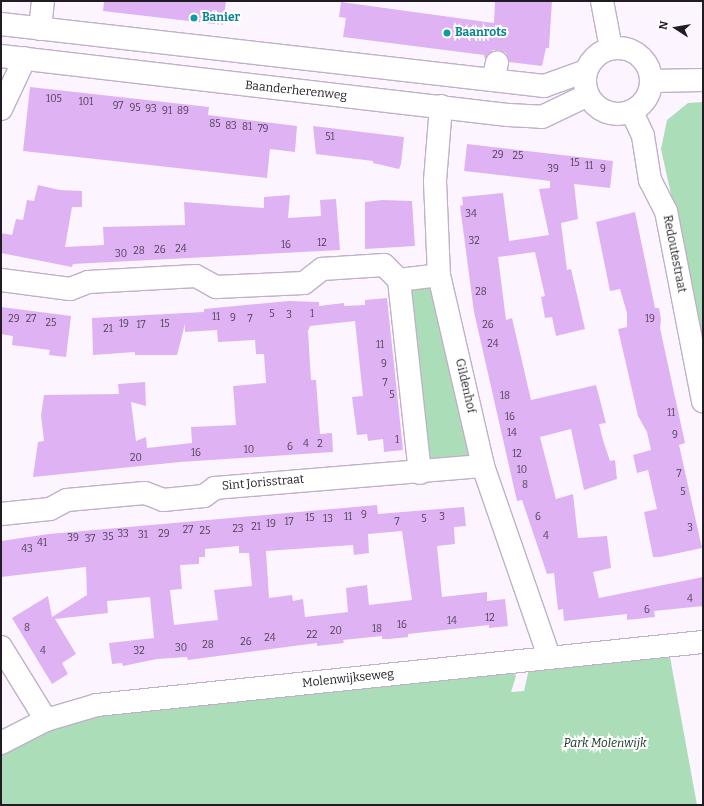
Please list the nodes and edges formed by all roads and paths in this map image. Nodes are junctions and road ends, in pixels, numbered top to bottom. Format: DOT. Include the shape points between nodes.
graph roads {
  1 [pos="602,1"];
  2 [pos="43,2"];
  3 [pos="1,24"];
  4 [pos="40,29"];
  5 [pos="611,48"];
  6 [pos="1,56"];
  7 [pos="24,58"];
  8 [pos="586,71"];
  9 [pos="703,80"];
  10 [pos="652,81"];
  11 [pos="588,95"];
  12 [pos="441,106"];
  13 [pos="1,109"];
  14 [pos="632,112"];
  15 [pos="439,275"];
  16 [pos="1,280"];
  17 [pos="399,280"];
  18 [pos="703,401"];
  19 [pos="483,466"];
  20 [pos="420,473"];
  21 [pos="1,514"];
  22 [pos="703,642"];
  23 [pos="1,647"];
  24 [pos="549,657"];
  25 [pos="46,720"];
  26 [pos="1,743"];
  1 -- 5 [label="street"];
  2 -- 4 [label="street"];
  3 -- 4 [label="street"];
  4 -- 8 [label="street" via="495,71 544,86"];
  5 -- 8 [label="street" via="592,61"];
  5 -- 10 [label="street" via="623,48 644,59"];
  6 -- 7 [label="street, Baanderherenweg"];
  7 -- 12 [label="street, Baanderherenweg" via="283,90"];
  7 -- 13 [label="street"];
  8 -- 11 [label="street"];
  9 -- 10 [label="street"];
  10 -- 14 [label="street" via="650,94 643,104"];
  11 -- 12 [label="street, Baanderherenweg" via="542,117"];
  11 -- 14 [label="street" via="596,106 607,113"];
  12 -- 15 [label="street, Gildenhof" via="435,181"];
  14 -- 18 [label="street, Redoutestraat" via="643,136 650,180 666,211"];
  15 -- 17 [label="street"];
  15 -- 19 [label="street, Gildenhof"];
  16 -- 17 [label="street" via="70,289 88,282 196,276 216,287 304,283 322,269 384,266"];
  17 -- 20 [label="street"];
  19 -- 20 [label="street, Sint Jorisstraat"];
  19 -- 24 [label="street, Gildenhof"];
  20 -- 21 [label="street, Sint Jorisstraat" via="341,476 215,488 204,496 163,500 145,493 67,500 50,509"];
  22 -- 24 [label="street, Molenwijkseweg"];
  23 -- 25 [label="street"];
  24 -- 25 [label="street, Molenwijkseweg" via="97,705"];
  25 -- 26 [label="street, Molenwijkseweg"];
}
